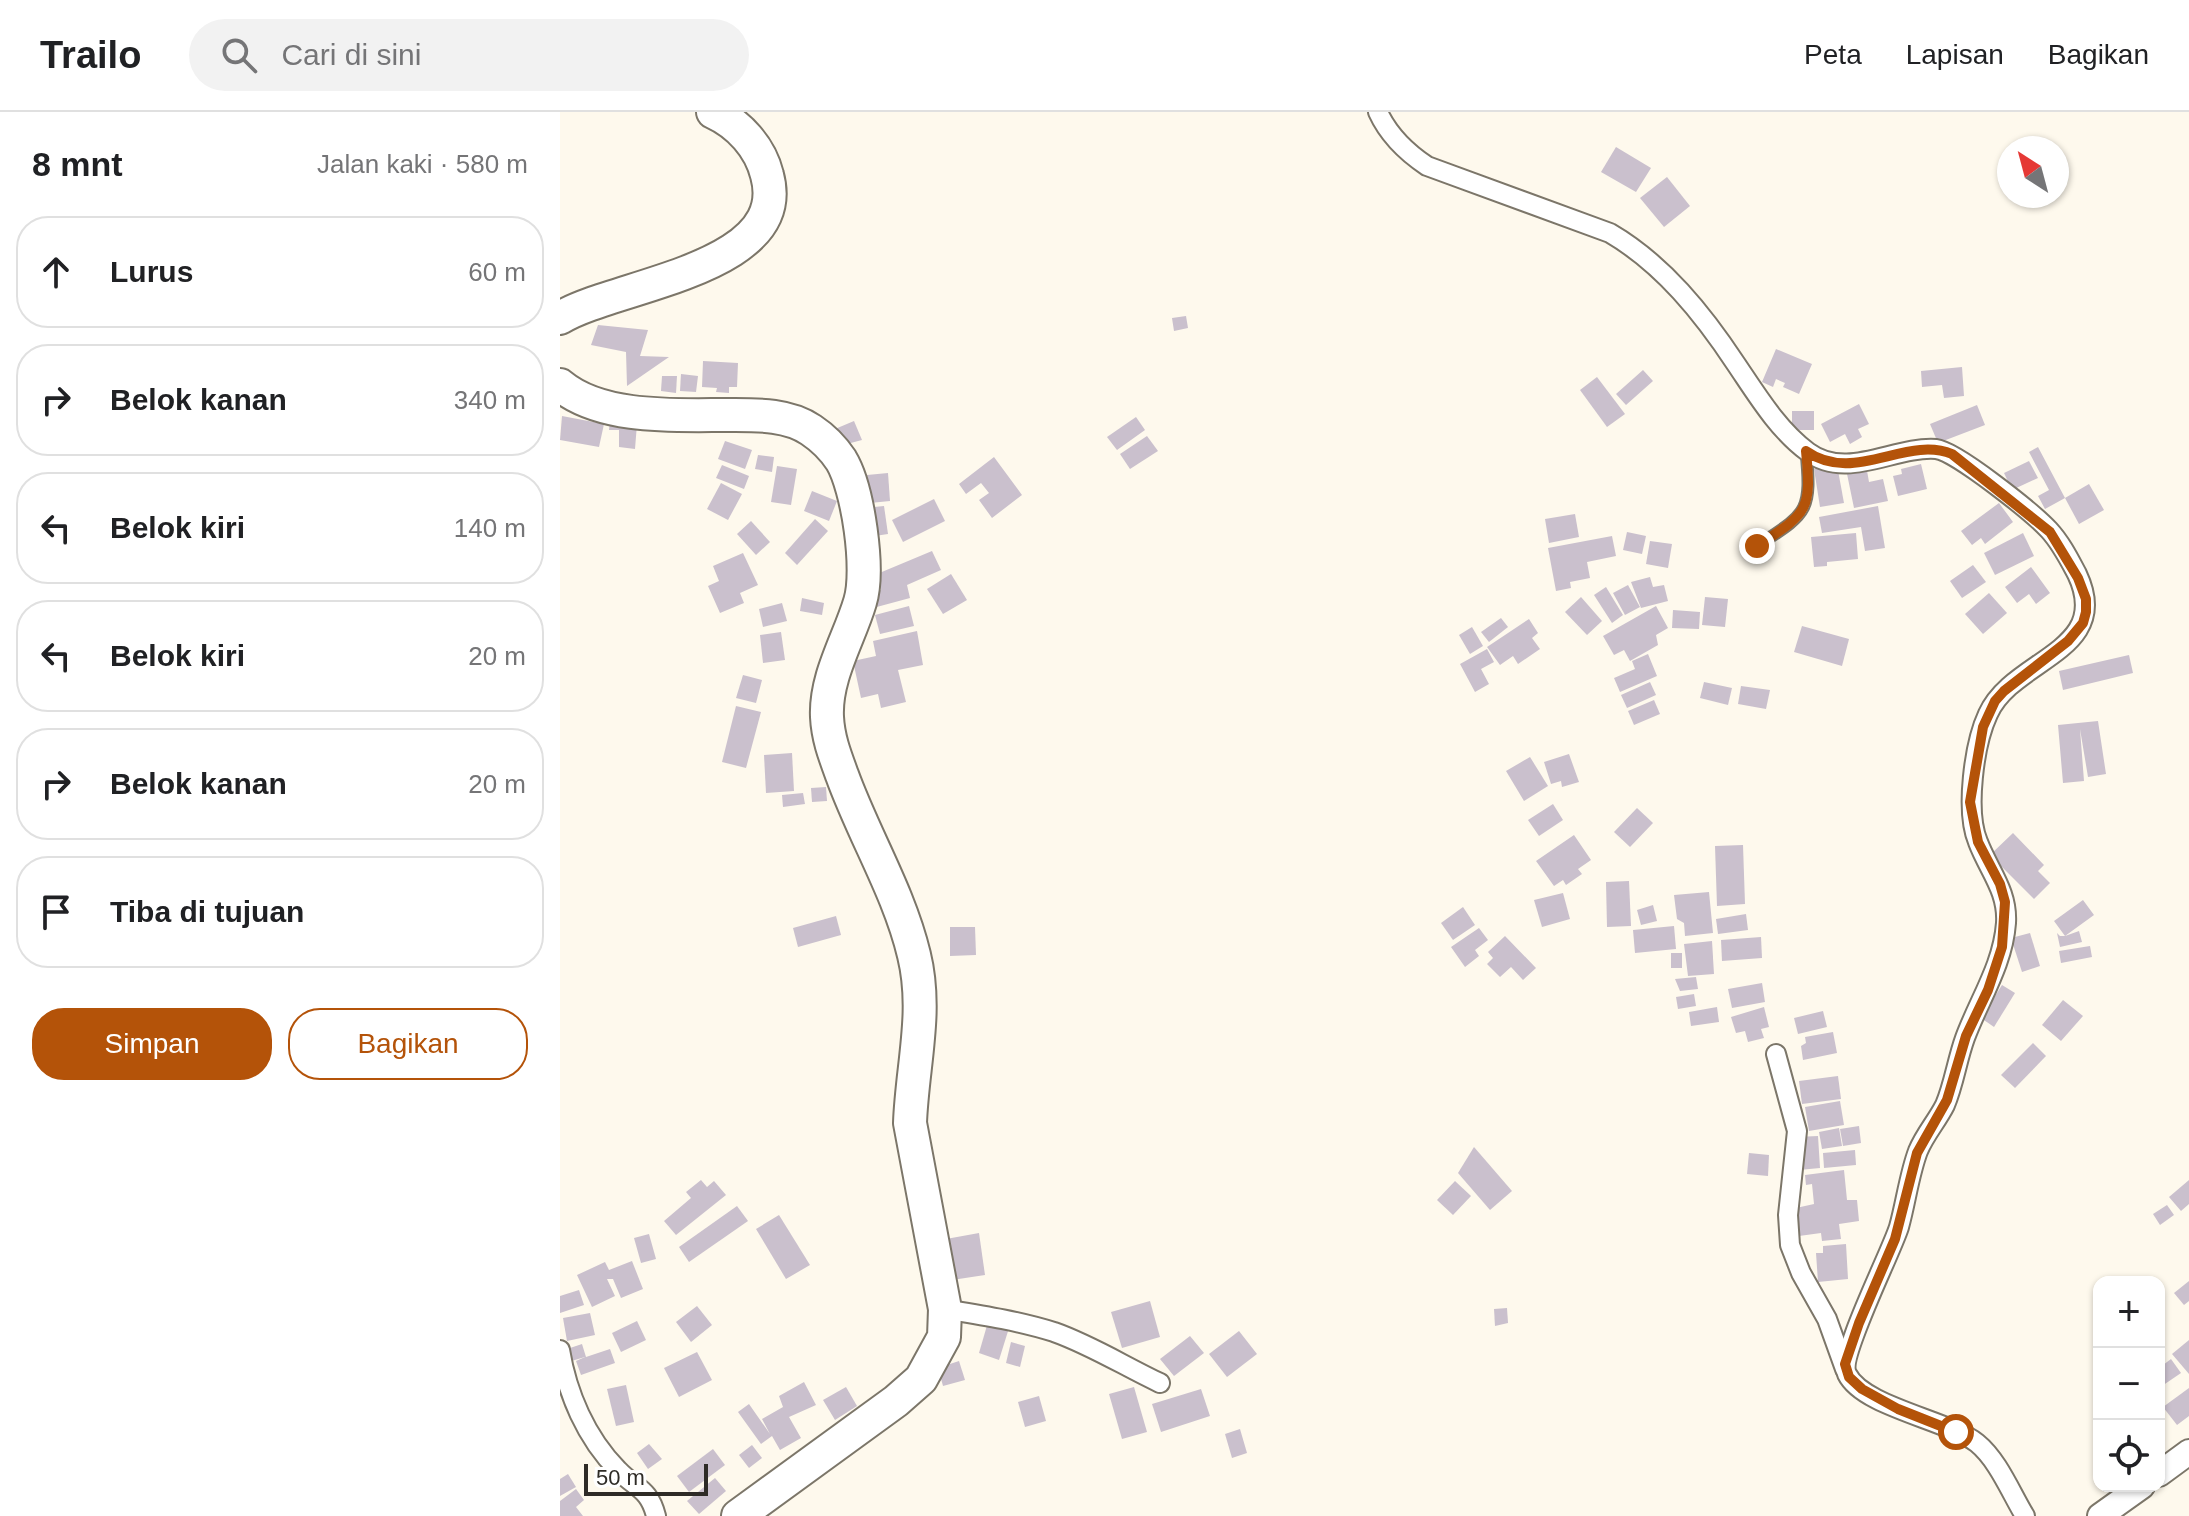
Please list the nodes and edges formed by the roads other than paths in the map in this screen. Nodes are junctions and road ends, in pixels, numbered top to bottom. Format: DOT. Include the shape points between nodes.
graph roads {
  1 [pos="713,112"];
  2 [pos="1378,112"];
  3 [pos="560,318"];
  4 [pos="560,385"];
  5 [pos="1806,451"];
  6 [pos="1757,546"];
  7 [pos="1776,1054"];
  8 [pos="945,1309"];
  9 [pos="560,1350"];
  10 [pos="1846,1372"];
  11 [pos="1160,1383"];
  12 [pos="2189,1452"];
  13 [pos="2165,1470"];
  14 [pos="2134,1492"];
  15 [pos="656,1516"];
  16 [pos="738,1516"];
  17 [pos="2025,1516"];
  18 [pos="2100,1516"];
  1 -- 3 [label="highway" via="744,133 761,158 770,197 765,219 725,257 589,303"];
  2 -- 5 [label="street" via="1394,139 1427,166 1629,244 1686,297 1756,395"];
  4 -- 8 [label="highway" via="592,403 652,415 787,419 826,441 848,476 865,566 861,598 830,684 830,742 891,888 920,981 910,1123"];
  5 -- 6 [label="lane" via="1809,490 1804,510"];
  5 -- 10 [label="street" via="1847,463 1927,449 1952,454 2050,532 2086,599 2083,623 2004,691 1983,727 1970,802 1978,842 2005,902 2002,947 1947,1100 1917,1153 1895,1239 1859,1323"];
  7 -- 10 [label="street" via="1797,1131 1790,1245"];
  8 -- 11 [label="street" via="1057,1333"];
  8 -- 16 [label="highway" via="944,1337 921,1379"];
  9 -- 15 [label="street" via="567,1386 588,1427 617,1470 650,1497"];
  10 -- 17 [label="street" via="1886,1403 1976,1443"];
  12 -- 13 [label="main road"];
  14 -- 18 [label="main road"];
}
